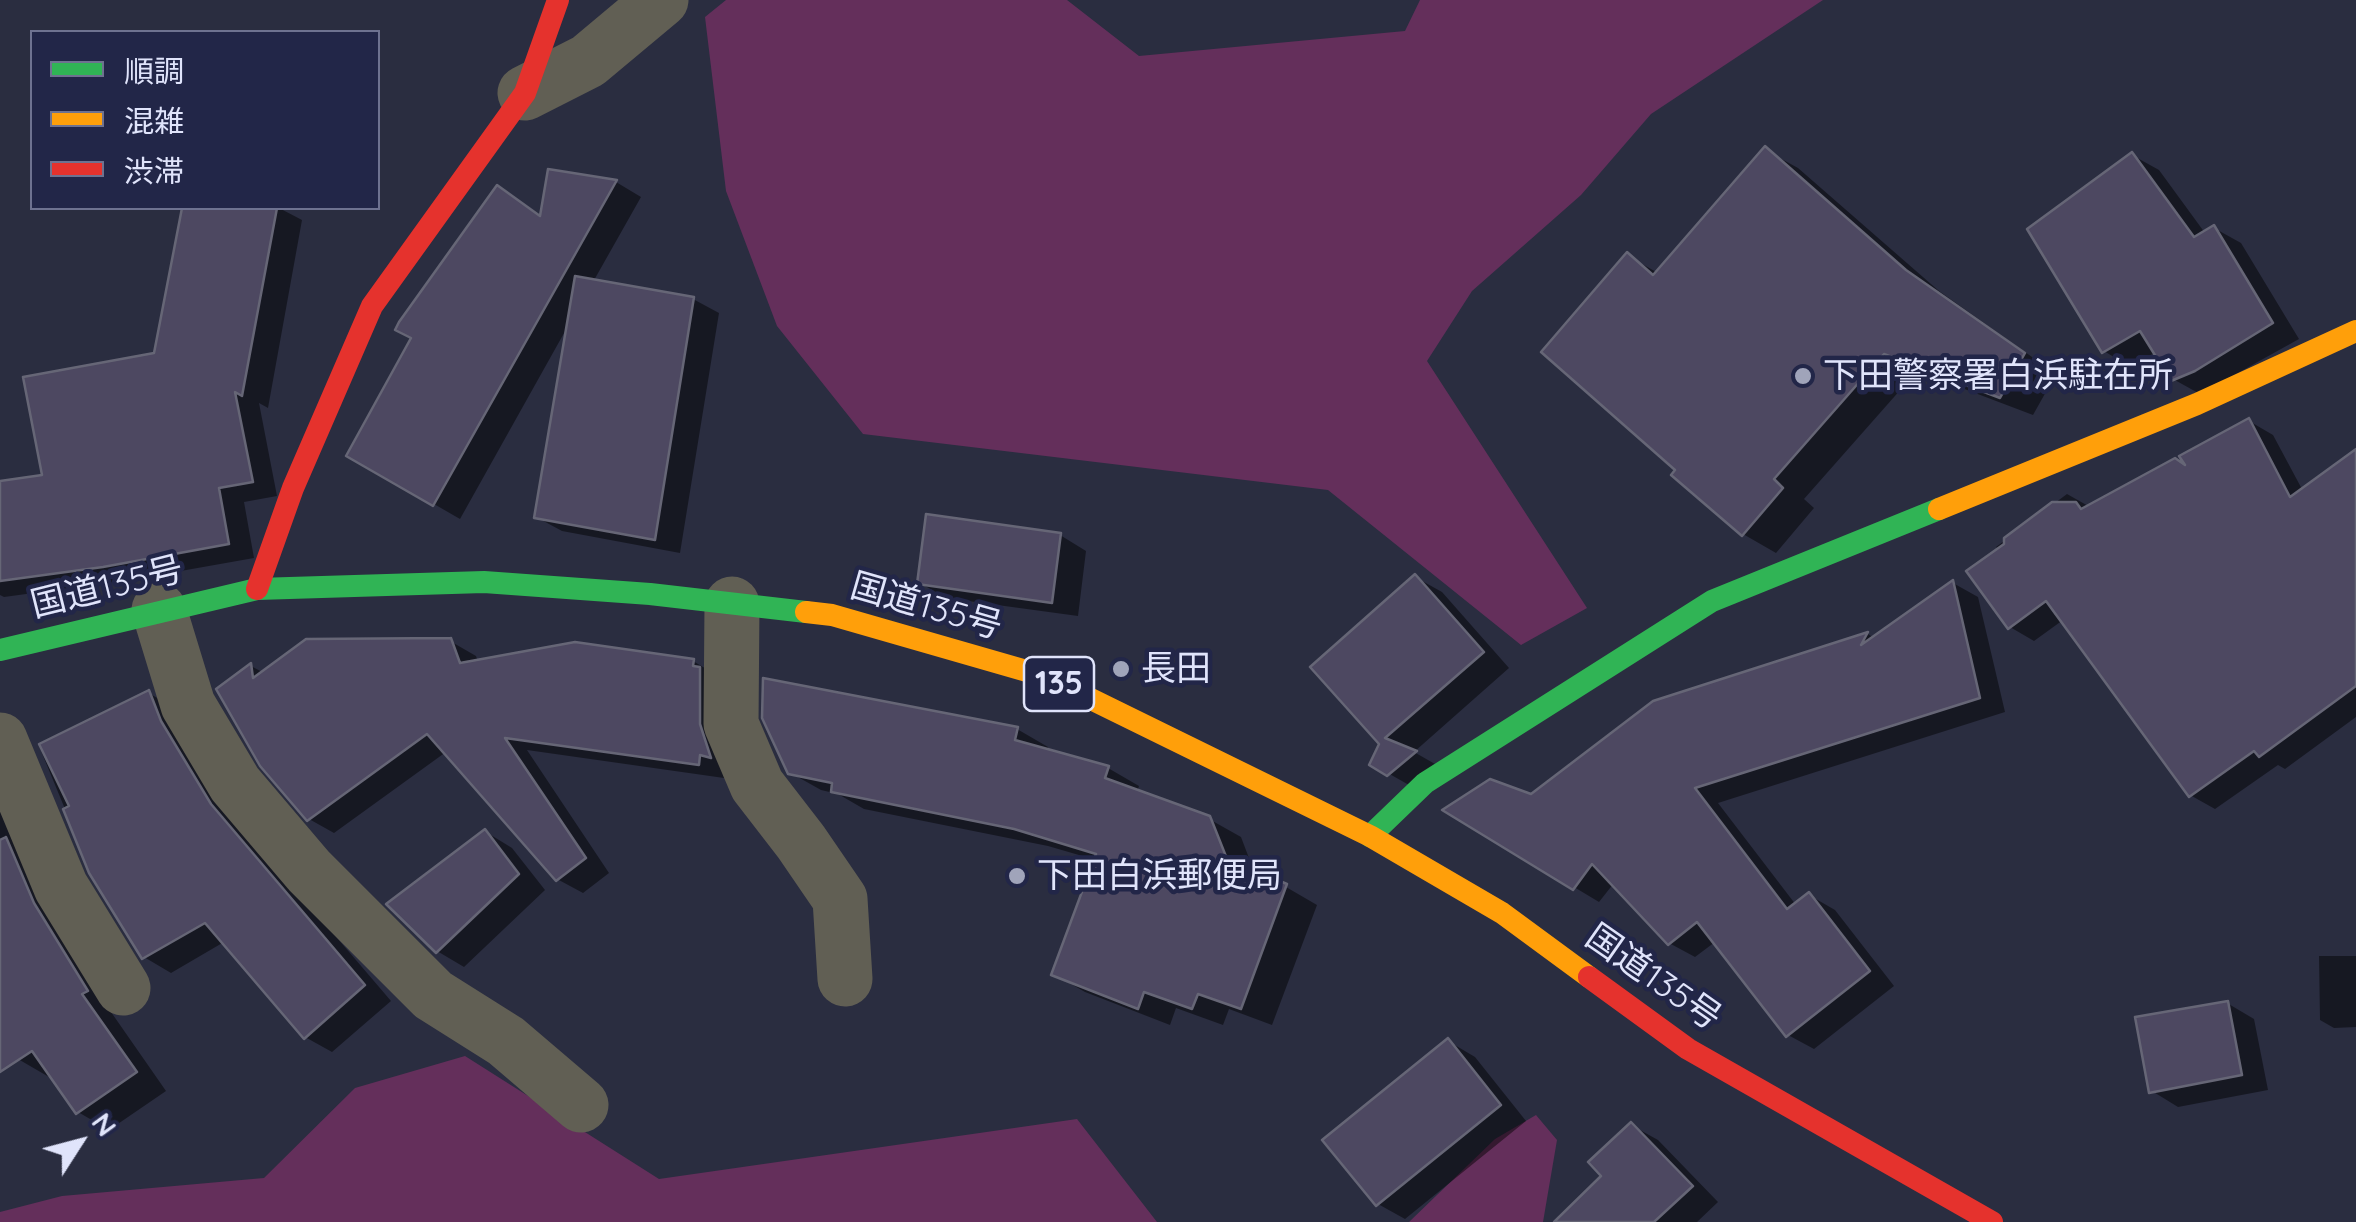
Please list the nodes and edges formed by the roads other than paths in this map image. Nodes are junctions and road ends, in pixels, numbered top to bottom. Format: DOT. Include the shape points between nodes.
graph roads {
  1 [pos="558,0"];
  2 [pos="661,0"];
  3 [pos="525,93"];
  4 [pos="2356,332"];
  5 [pos="257,589"];
  6 [pos="732,604"];
  7 [pos="160,610"];
  8 [pos="0,650"];
  9 [pos="0,740"];
  10 [pos="1370,836"];
  11 [pos="845,979"];
  12 [pos="122,988"];
  13 [pos="582,1105"];
  14 [pos="1992,1222"];
  1 -- 3 [label="main road"];
  2 -- 3 [label="street" via="588,62"];
  3 -- 5 [label="main road" via="372,306"];
  4 -- 10 [label="main road" via="2197,404 1712,601 1425,783"];
  5 -- 6 [label="main road, 国道135号 / 135" via="484,582"];
  5 -- 7 [label="main road, 国道135号 / 135"];
  6 -- 10 [label="main road, 国道135号 / 135" via="832,615 1044,676"];
  6 -- 11 [label="street" via="731,724 757,785 840,900"];
  7 -- 8 [label="main road, 国道135号 / 135"];
  7 -- 13 [label="street" via="188,705 235,784 309,871 433,995 506,1041"];
  9 -- 12 [label="street" via="62,887"];
  10 -- 14 [label="main road, 国道135号 / 135" via="1502,913 1688,1048"];
}
